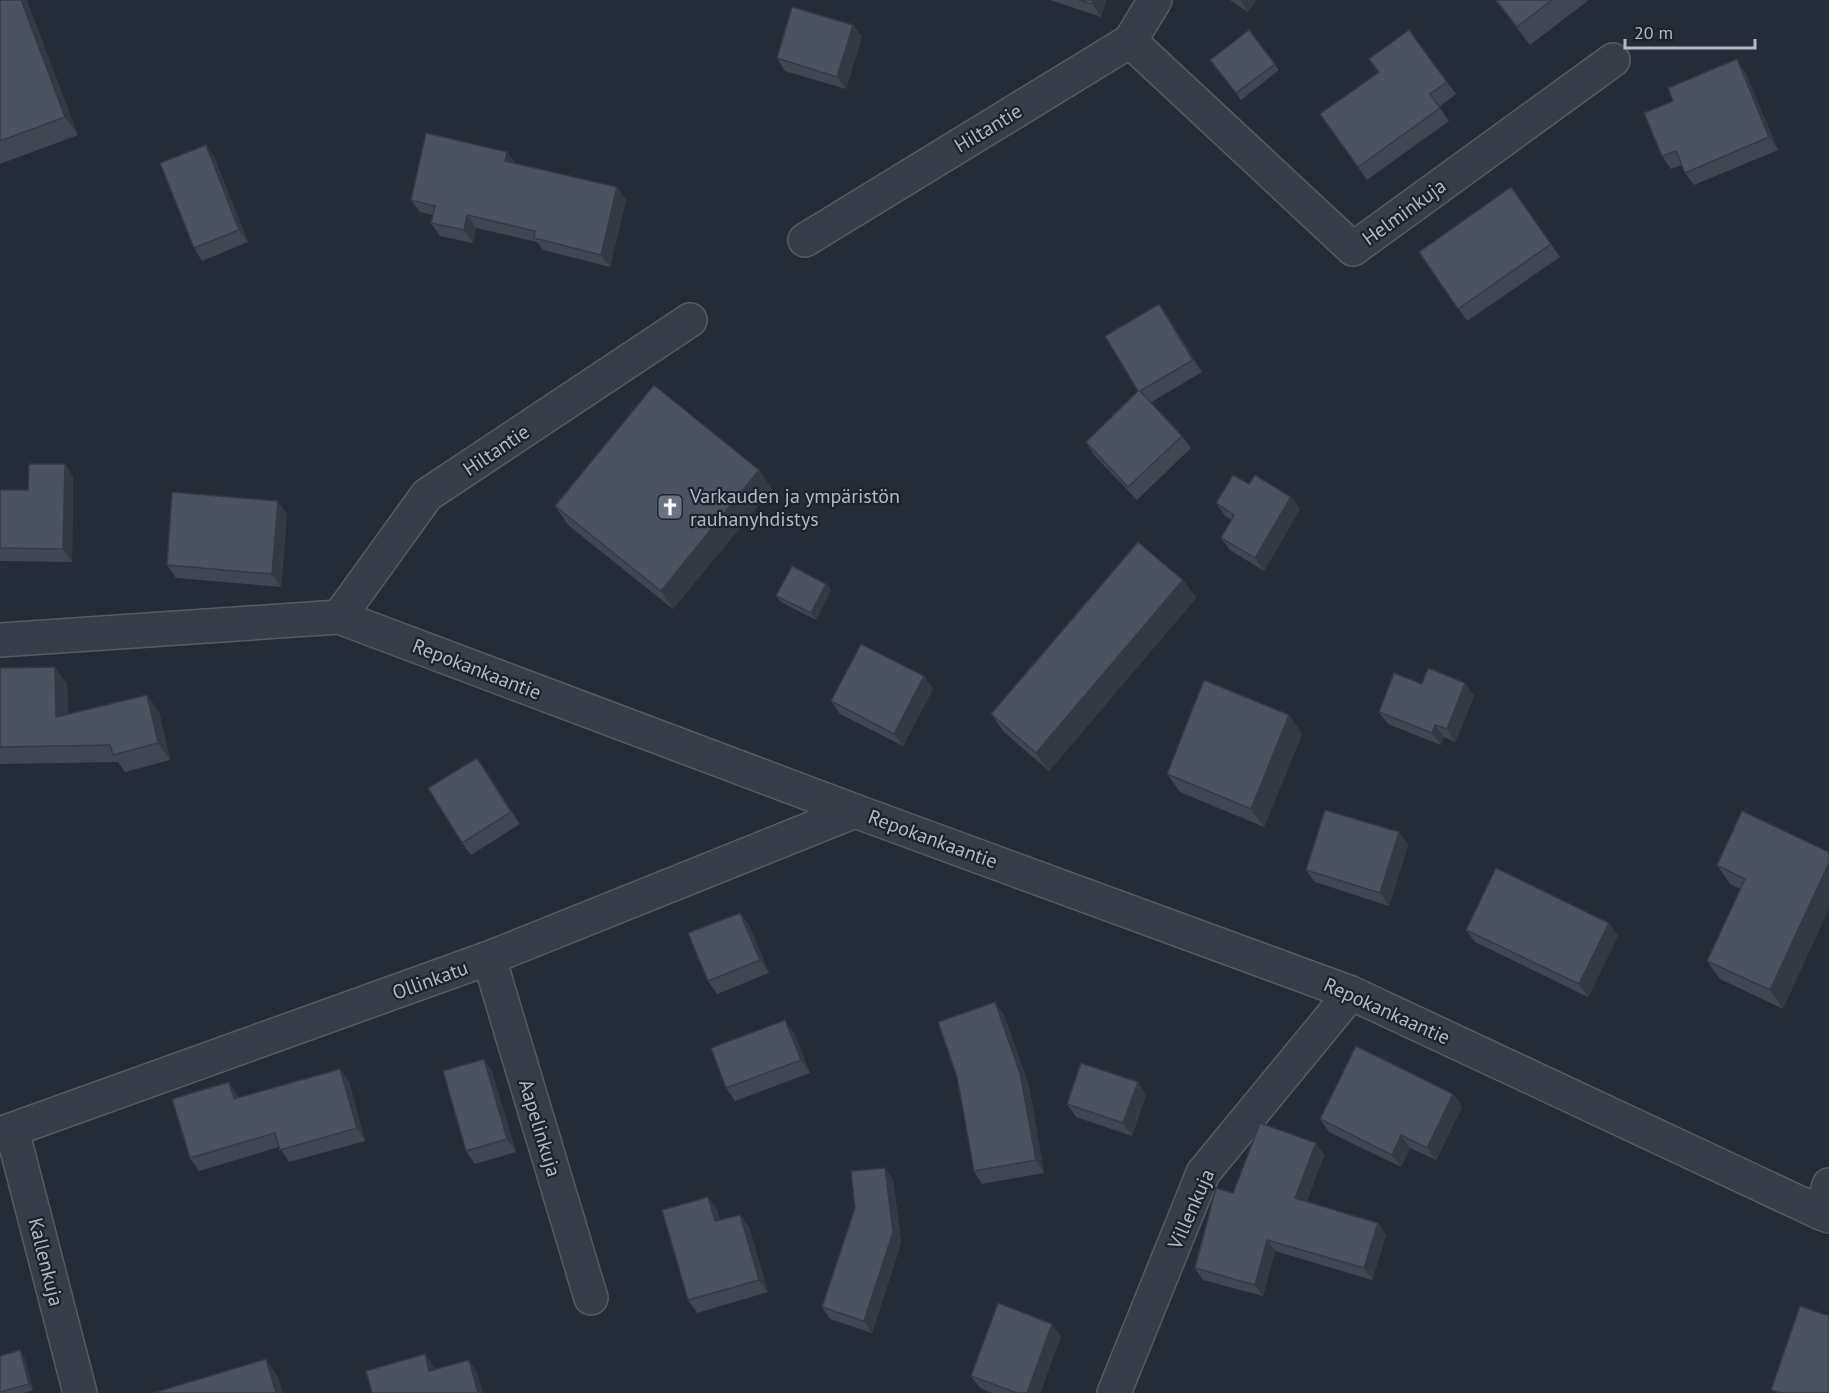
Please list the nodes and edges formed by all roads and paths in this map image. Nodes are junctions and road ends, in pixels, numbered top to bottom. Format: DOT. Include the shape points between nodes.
graph roads {
  1 [pos="1155,0"];
  2 [pos="1131,41"];
  3 [pos="1613,60"];
  4 [pos="806,240"];
  5 [pos="690,321"];
  6 [pos="339,617"];
  7 [pos="0,640"];
  8 [pos="855,810"];
  9 [pos="489,958"];
  10 [pos="1351,993"];
  11 [pos="6,1132"];
  12 [pos="1826,1205"];
  13 [pos="591,1298"];
  14 [pos="80,1393"];
  15 [pos="1114,1393"];
  1 -- 2 [label="street, Hiltantie"];
  2 -- 3 [label="street, Helminkuja" via="1353,249"];
  2 -- 4 [label="street, Hiltantie"];
  5 -- 6 [label="street, Hiltantie" via="427,495"];
  6 -- 7 [label="street, Repokankaantie"];
  6 -- 8 [label="street, Repokankaantie"];
  8 -- 9 [label="street, Ollinkatu"];
  8 -- 10 [label="street, Repokankaantie"];
  9 -- 11 [label="street, Ollinkatu"];
  9 -- 13 [label="street, Aapelinkuja"];
  10 -- 12 [label="street, Repokankaantie"];
  10 -- 15 [label="street, Villenkuja" via="1203,1173"];
  11 -- 14 [label="street, Kallenkuja"];
}
